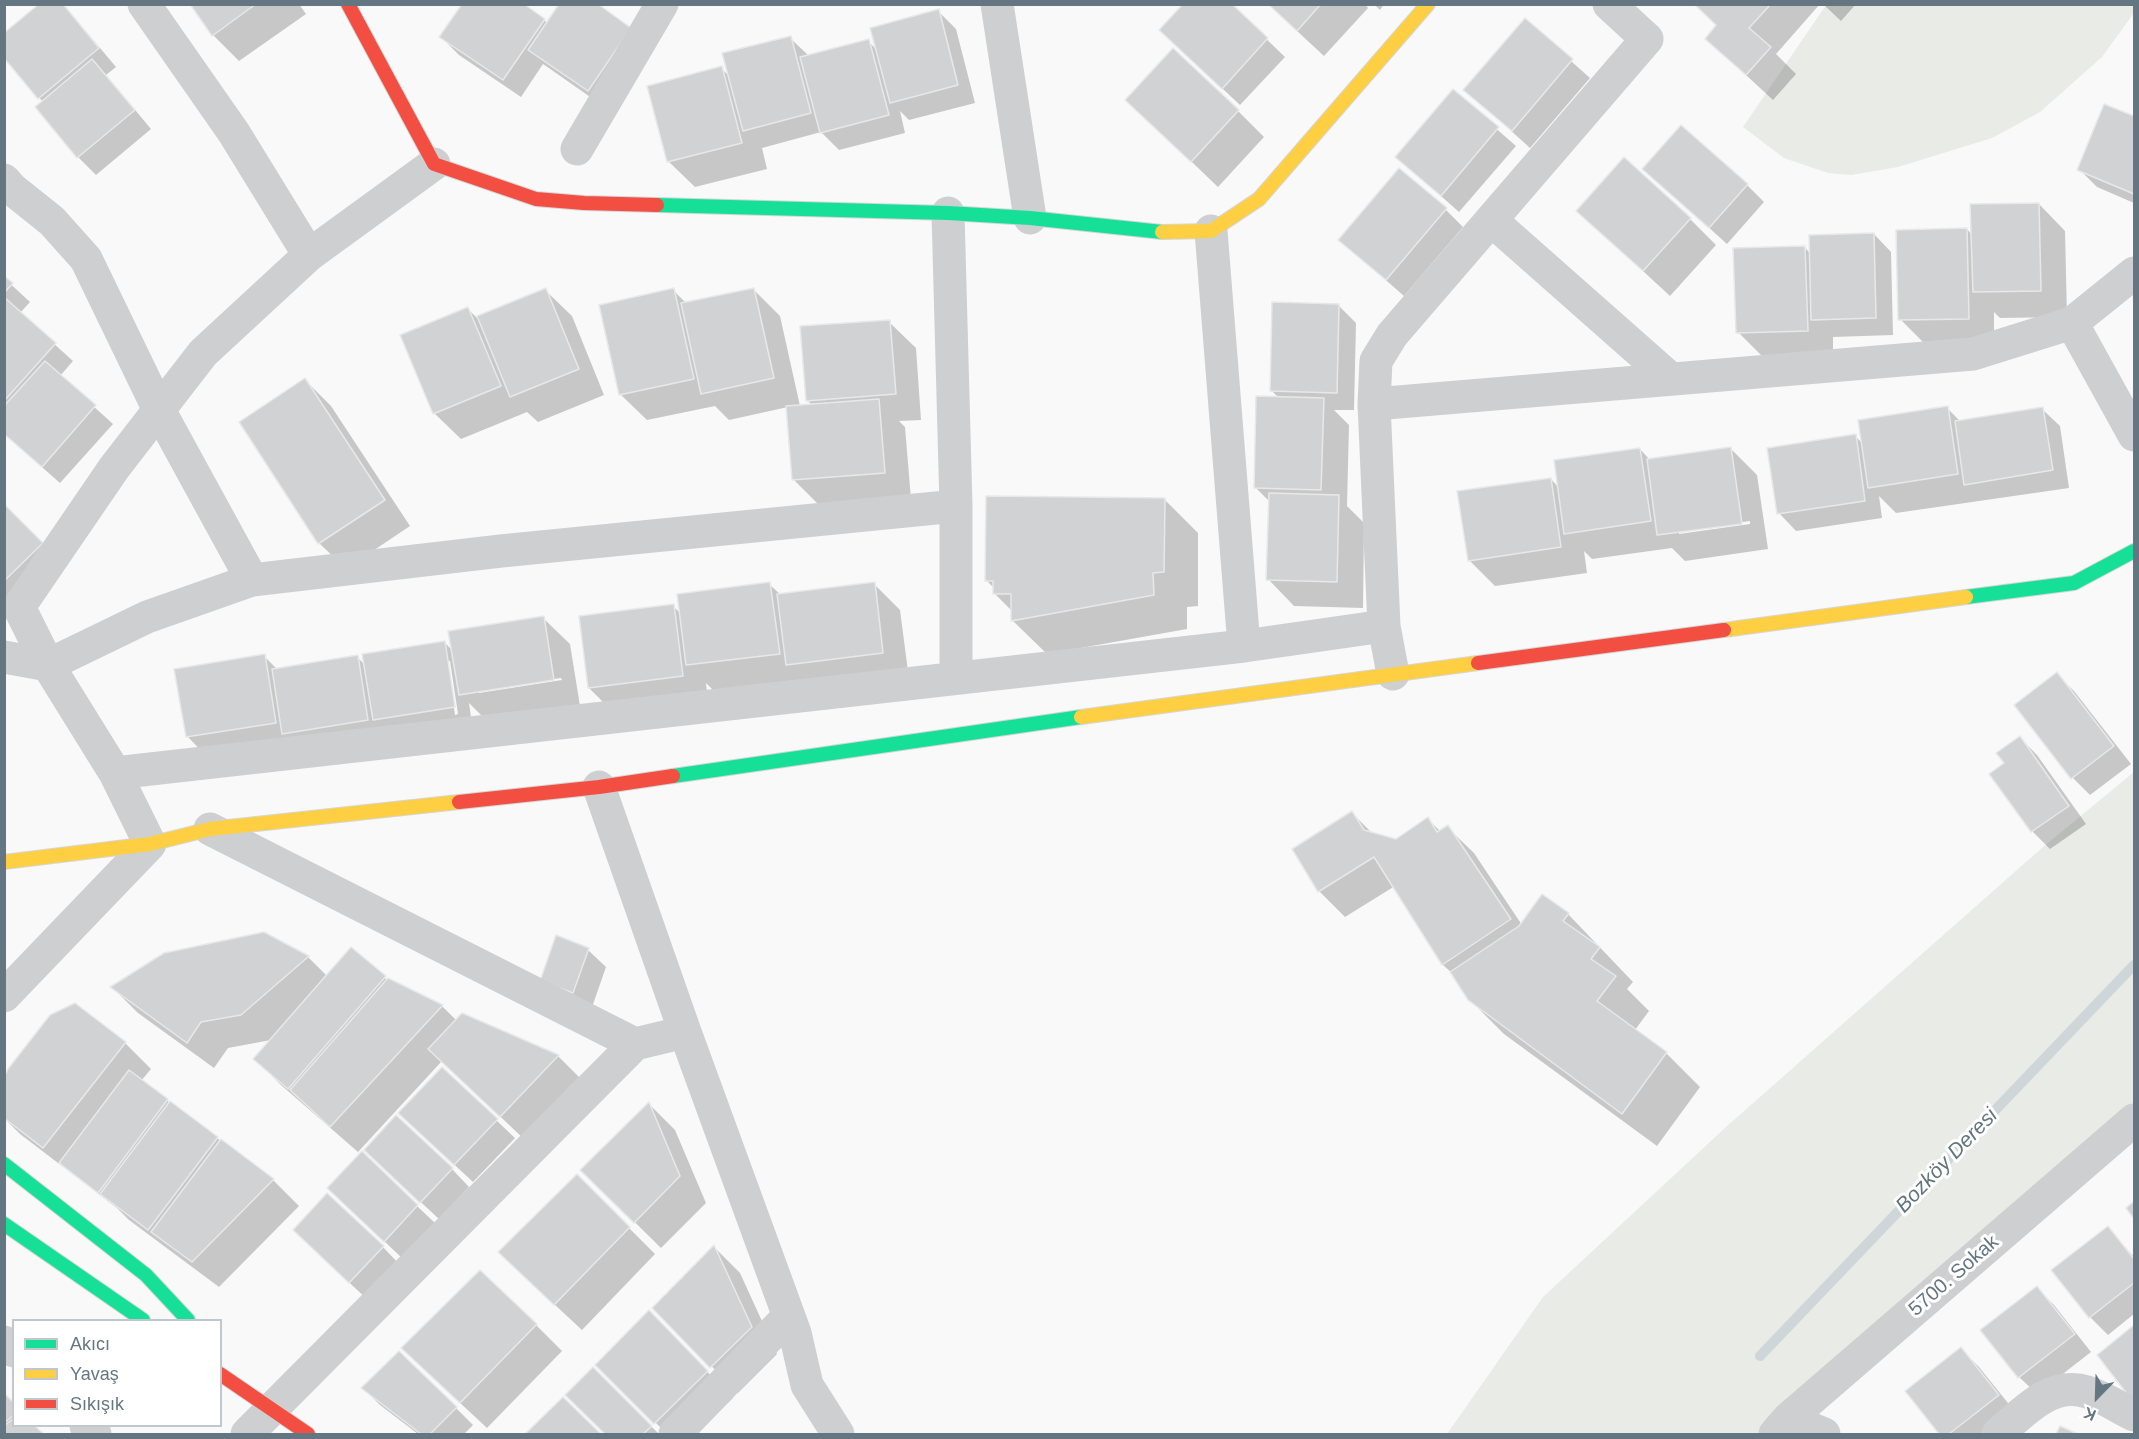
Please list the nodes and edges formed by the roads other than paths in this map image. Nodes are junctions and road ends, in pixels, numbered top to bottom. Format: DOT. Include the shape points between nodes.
graph roads {
  1 [pos="144,4"];
  2 [pos="348,4"];
  3 [pos="663,4"];
  4 [pos="997,4"];
  5 [pos="1428,4"];
  6 [pos="1609,4"];
  7 [pos="577,149"];
  8 [pos="434,164"];
  9 [pos="4,180"];
  10 [pos="948,213"];
  11 [pos="1030,218"];
  12 [pos="1491,220"];
  13 [pos="1211,231"];
  14 [pos="309,255"];
  15 [pos="2134,273"];
  16 [pos="2072,323"];
  17 [pos="1671,380"];
  18 [pos="1374,404"];
  19 [pos="159,410"];
  20 [pos="2134,435"];
  21 [pos="956,506"];
  22 [pos="2134,552"];
  23 [pos="252,580"];
  24 [pos="1384,626"];
  25 [pos="1244,646"];
  26 [pos="4,657"];
  27 [pos="48,665"];
  28 [pos="1393,674"];
  29 [pos="956,677"];
  30 [pos="115,773"];
  31 [pos="599,787"];
  32 [pos="210,829"];
  33 [pos="150,844"];
  34 [pos="4,862"];
  35 [pos="4,996"];
  36 [pos="685,1032"];
  37 [pos="635,1044"];
  38 [pos="2134,1120"];
  39 [pos="4,1164"];
  40 [pos="4,1224"];
  41 [pos="788,1317"];
  42 [pos="142,1319"];
  43 [pos="187,1319"];
  44 [pos="224,1369"];
  45 [pos="273,1411"];
  46 [pos="2134,1415"];
  47 [pos="1782,1427"];
  48 [pos="247,1434"];
  49 [pos="308,1434"];
  50 [pos="675,1434"];
  51 [pos="838,1434"];
  52 [pos="1824,1434"];
  53 [pos="1998,1434"];
  1 -- 14 [label="street" via="234,133"];
  2 -- 8 [label="street"];
  3 -- 7 [label="street"];
  4 -- 11 [label="street"];
  5 -- 13 [label="street" via="1259,199"];
  6 -- 12 [label="street" via="1647,39"];
  8 -- 10 [label="street" via="536,199 584,204"];
  8 -- 14 [label="street"];
  9 -- 19 [label="street" via="52,220 86,259"];
  10 -- 11 [label="street"];
  10 -- 21 [label="street"];
  11 -- 13 [label="street" via="1171,233"];
  12 -- 17 [label="street"];
  12 -- 18 [label="street" via="1392,335 1376,361"];
  13 -- 25 [label="street"];
  14 -- 19 [label="street" via="203,353"];
  15 -- 16 [label="street"];
  16 -- 17 [label="street" via="1973,354"];
  16 -- 20 [label="street"];
  17 -- 18 [label="street"];
  18 -- 24 [label="street"];
  19 -- 23 [label="street"];
  19 -- 27 [label="street" via="114,468 19,607"];
  21 -- 23 [label="street"];
  21 -- 29 [label="street"];
  22 -- 28 [label="street" via="2074,583"];
  23 -- 27 [label="street" via="147,617"];
  24 -- 25 [label="street"];
  24 -- 28 [label="street"];
  25 -- 29 [label="street"];
  26 -- 27 [label="street"];
  27 -- 30 [label="street"];
  28 -- 31 [label="street"];
  29 -- 30 [label="street"];
  30 -- 33 [label="street"];
  31 -- 32 [label="street"];
  31 -- 36 [label="street"];
  32 -- 33 [label="street"];
  32 -- 37 [label="street"];
  33 -- 34 [label="street"];
  33 -- 35 [label="street"];
  36 -- 37 [label="street"];
  36 -- 41 [label="street"];
  37 -- 45 [label="street"];
  38 -- 47 [label="street, 5700. Sokak"];
  39 -- 43 [label="street" via="146,1275"];
  40 -- 42 [label="street"];
  41 -- 50 [label="street"];
  41 -- 51 [label="street" via="807,1385"];
  44 -- 45 [label="street"];
  45 -- 48 [label="street"];
  45 -- 49 [label="street"];
  46 -- 53 [label="street" via="2087,1392 2066,1389 2041,1397"];
  47 -- 52 [label="street"];
}
